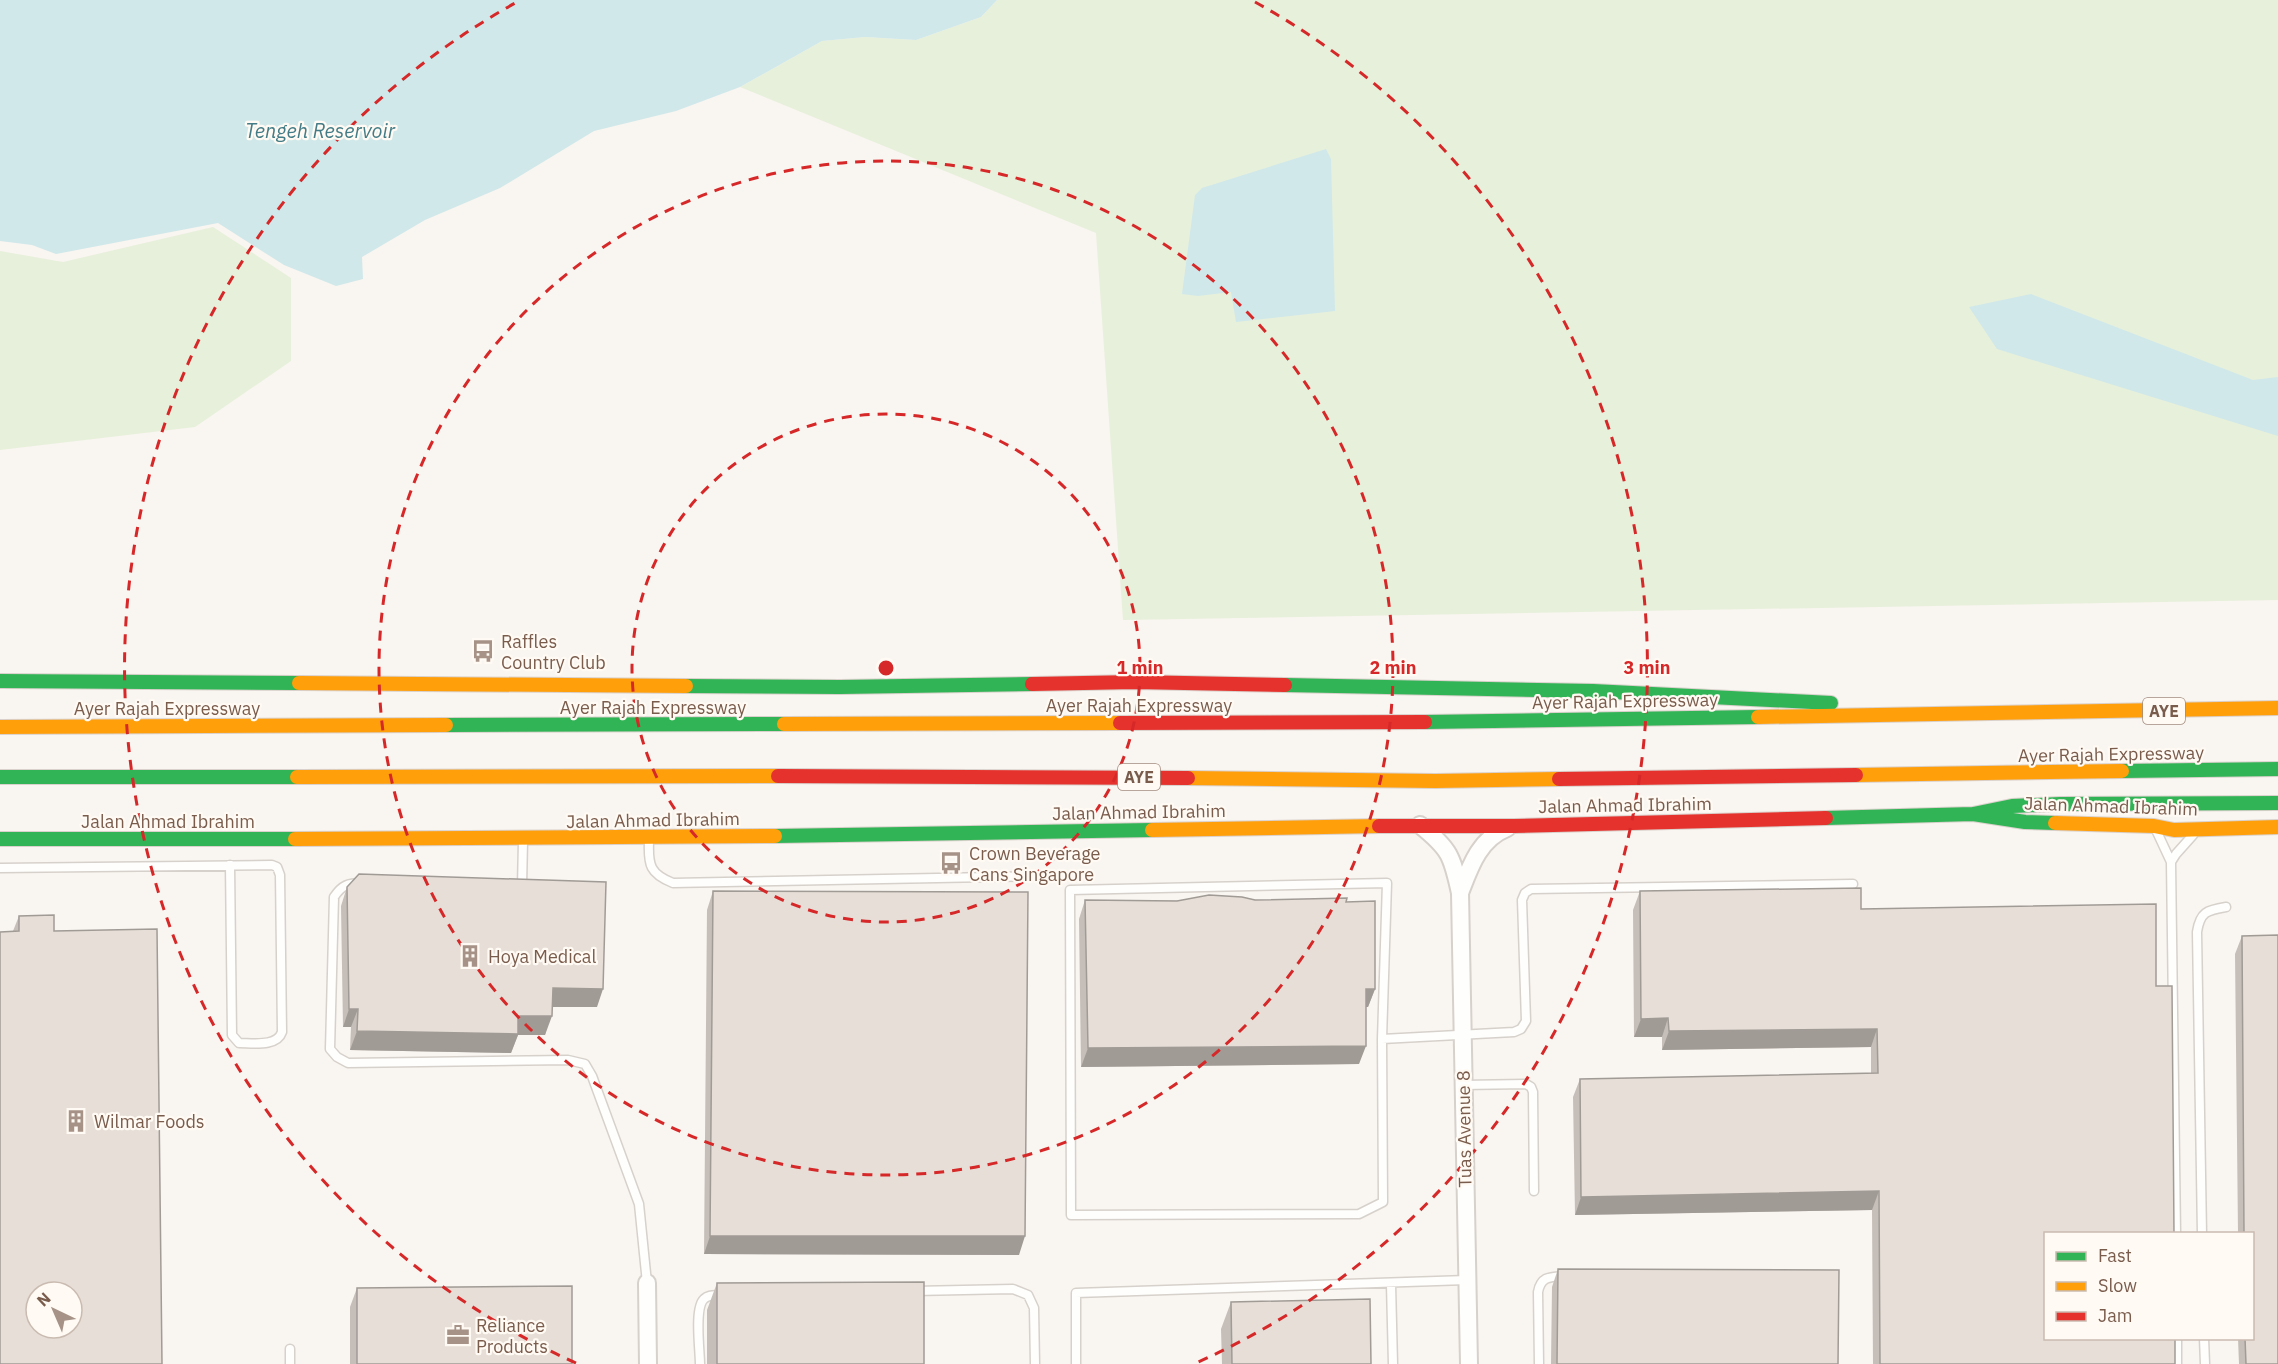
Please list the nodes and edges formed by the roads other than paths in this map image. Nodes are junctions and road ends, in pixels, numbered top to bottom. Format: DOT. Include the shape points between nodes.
graph roads {
  1 [pos="0,681"];
  2 [pos="2278,708"];
  3 [pos="2050,713"];
  4 [pos="0,727"];
  5 [pos="2278,769"];
  6 [pos="0,777"];
  7 [pos="2278,803"];
  8 [pos="1973,814"];
  9 [pos="1419,825"];
  10 [pos="1514,826"];
  11 [pos="2154,826"];
  12 [pos="2278,827"];
  13 [pos="2200,828"];
  14 [pos="0,838"];
  15 [pos="649,838"];
  16 [pos="523,839"];
  17 [pos="2171,862"];
  18 [pos="230,865"];
  19 [pos="0,868"];
  20 [pos="1042,876"];
  21 [pos="371,883"];
  22 [pos="1853,884"];
  23 [pos="511,885"];
  24 [pos="522,886"];
  25 [pos="533,886"];
  26 [pos="1460,893"];
  27 [pos="2226,907"];
  28 [pos="1462,1035"];
  29 [pos="1382,1039"];
  30 [pos="1464,1085"];
  31 [pos="1534,1191"];
  32 [pos="2176,1232"];
  33 [pos="2202,1232"];
  34 [pos="1572,1276"];
  35 [pos="1467,1280"];
  36 [pos="647,1283"];
  37 [pos="1391,1284"];
  38 [pos="906,1292"];
  39 [pos="729,1295"];
  40 [pos="2177,1340"];
  41 [pos="2204,1340"];
  42 [pos="290,1349"];
  43 [pos="290,1364"];
  44 [pos="648,1364"];
  45 [pos="700,1364"];
  46 [pos="1035,1364"];
  47 [pos="1076,1364"];
  48 [pos="1393,1364"];
  49 [pos="1469,1364"];
  50 [pos="1539,1364"];
  51 [pos="2177,1364"];
  52 [pos="2205,1364"];
  1 -- 3 [label="main road" via="840,687 1147,682 1593,691"];
  2 -- 3 [label="main road, Ayer Rajah Expressway / AYE"];
  3 -- 4 [label="main road, Ayer Rajah Expressway / AYE" via="1437,722"];
  5 -- 6 [label="main road, Ayer Rajah Expressway / AYE" via="1435,781 991,776"];
  7 -- 8 [label="main road" via="2060,804 2012,806"];
  8 -- 10 [label="main road, Jalan Ahmad Ibrahim"];
  8 -- 11 [label="main road, Jalan Ahmad Ibrahim" via="2025,822"];
  9 -- 10 [label="main road, Jalan Ahmad Ibrahim"];
  9 -- 15 [label="main road, Jalan Ahmad Ibrahim"];
  9 -- 26 [label="street, Tuas Avenue 8" via="1448,851"];
  10 -- 26 [label="street, Tuas Avenue 8" via="1495,833 1486,842"];
  11 -- 13 [label="main road, Jalan Ahmad Ibrahim" via="2174,830"];
  11 -- 17 [label="lane"];
  12 -- 13 [label="main road, Jalan Ahmad Ibrahim"];
  13 -- 17 [label="lane"];
  14 -- 16 [label="main road, Jalan Ahmad Ibrahim"];
  15 -- 16 [label="main road, Jalan Ahmad Ibrahim"];
  15 -- 20 [label="lane" via="653,871 673,883"];
  16 -- 24 [label="lane"];
  17 -- 32 [label="lane"];
  18 -- 18 [label="lane" via="272,865 280,875 282,1032 275,1042 239,1043 232,1035"];
  18 -- 19 [label="lane"];
  21 -- 36 [label="lane" via="348,883 334,897 330,1049 348,1063 568,1060 585,1064 639,1204"];
  22 -- 28 [label="lane" via="1531,890 1522,900 1524,1026 1514,1032"];
  23 -- 24 [label="lane"];
  24 -- 25 [label="lane"];
  26 -- 28 [label="street, Tuas Avenue 8"];
  27 -- 33 [label="lane" via="2205,913 2197,932"];
  28 -- 29 [label="lane"];
  28 -- 30 [label="street, Tuas Avenue 8"];
  29 -- 29 [label="lane" via="1383,1202 1359,1214 1071,1215 1070,890 1387,883"];
  30 -- 31 [label="lane" via="1526,1084 1531,1088"];
  30 -- 35 [label="street, Tuas Avenue 8"];
  34 -- 50 [label="lane" via="1549,1276 1539,1284"];
  35 -- 37 [label="lane"];
  35 -- 49 [label="street, Tuas Avenue 8"];
  36 -- 44 [label="street"];
  37 -- 47 [label="lane" via="1076,1293"];
  37 -- 48 [label="lane"];
  38 -- 46 [label="lane" via="1021,1291 1028,1295 1034,1308"];
  39 -- 45 [label="lane" via="709,1295 702,1300"];
  40 -- 51 [label="lane"];
  41 -- 52 [label="lane"];
  42 -- 43 [label="lane"];
}
